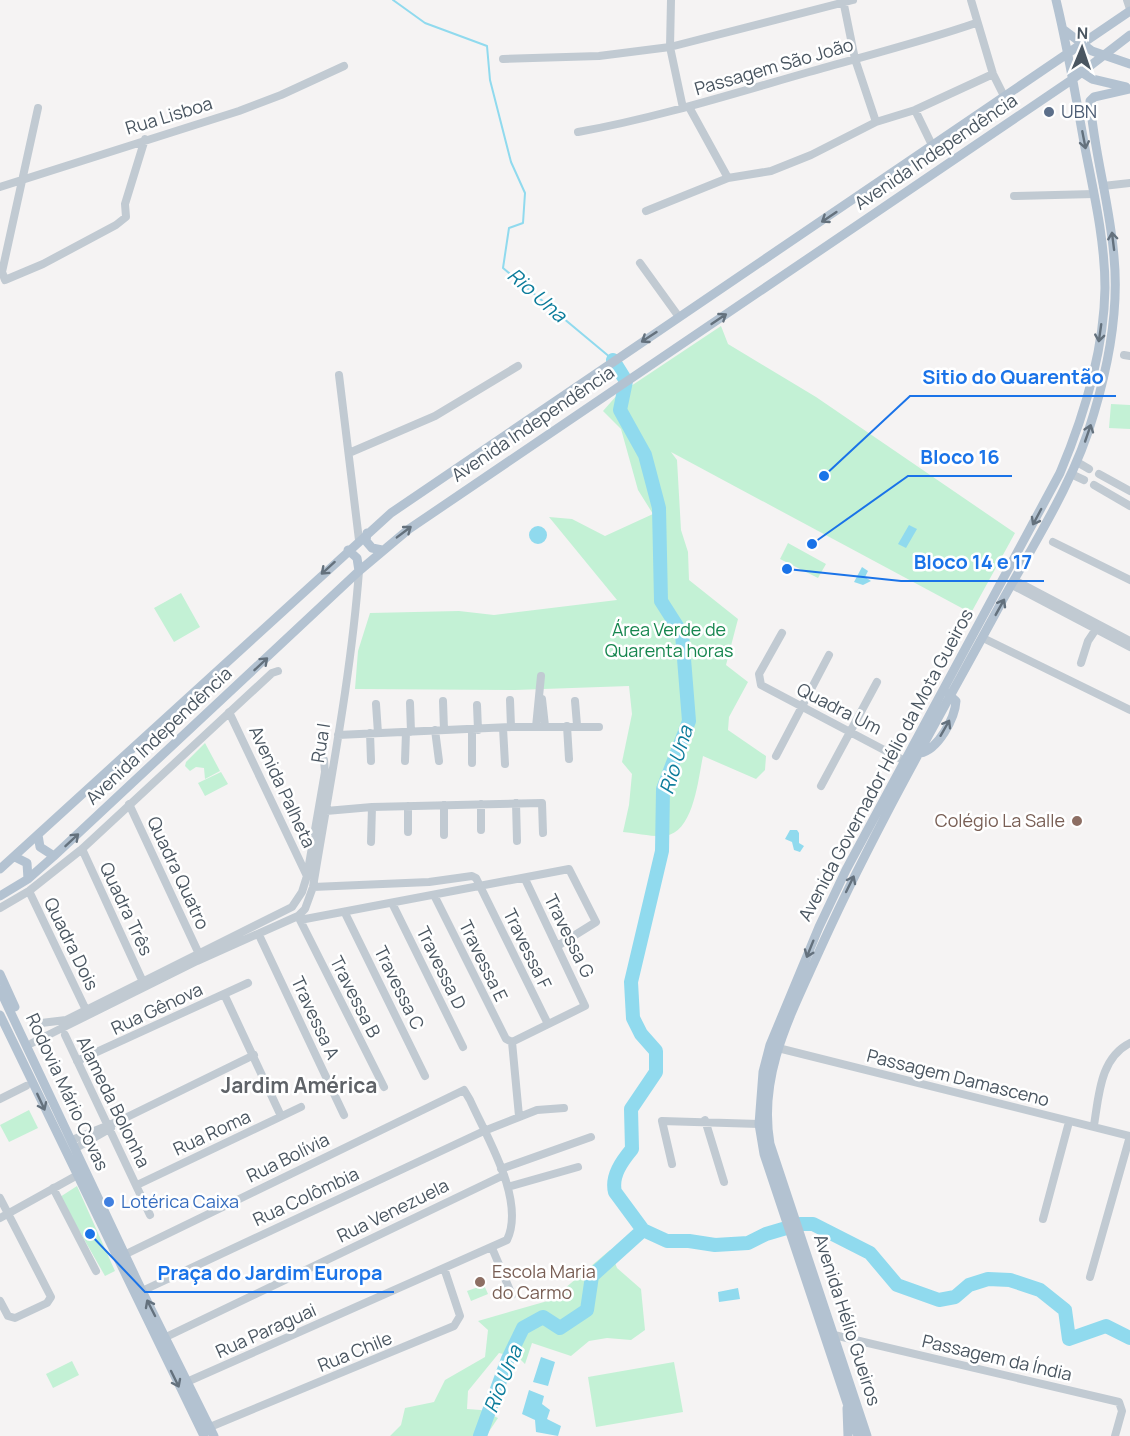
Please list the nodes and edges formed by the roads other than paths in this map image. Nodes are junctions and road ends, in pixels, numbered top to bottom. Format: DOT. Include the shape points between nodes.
graph roads {
  1 [pos="671,0"];
  2 [pos="970,0"];
  3 [pos="1056,0"];
  4 [pos="1127,0"];
  5 [pos="847,1"];
  6 [pos="1130,10"];
  7 [pos="976,23"];
  8 [pos="1062,25"];
  9 [pos="1130,35"];
  10 [pos="1081,44"];
  11 [pos="670,47"];
  12 [pos="1104,57"];
  13 [pos="855,58"];
  14 [pos="1069,58"];
  15 [pos="503,60"];
  16 [pos="1130,64"];
  17 [pos="344,66"];
  18 [pos="1082,73"];
  19 [pos="993,74"];
  20 [pos="1073,80"];
  21 [pos="1130,88"];
  22 [pos="1005,98"];
  23 [pos="686,107"];
  24 [pos="38,108"];
  25 [pos="915,110"];
  26 [pos="876,122"];
  27 [pos="578,132"];
  28 [pos="145,139"];
  29 [pos="932,145"];
  30 [pos="728,178"];
  31 [pos="22,179"];
  32 [pos="1130,183"];
  33 [pos="1103,186"];
  34 [pos="0,187"];
  35 [pos="1094,194"];
  36 [pos="1014,196"];
  37 [pos="646,211"];
  38 [pos="640,263"];
  39 [pos="679,317"];
  40 [pos="518,366"];
  41 [pos="339,375"];
  42 [pos="349,453"];
  43 [pos="1077,462"];
  44 [pos="1089,469"];
  45 [pos="1071,474"];
  46 [pos="1099,474"];
  47 [pos="1084,480"];
  48 [pos="1094,486"];
  49 [pos="1127,490"];
  50 [pos="1129,505"];
  51 [pos="363,537"];
  52 [pos="1053,542"];
  53 [pos="348,550"];
  54 [pos="382,550"];
  55 [pos="359,571"];
  56 [pos="1130,580"];
  57 [pos="1013,582"];
  58 [pos="1096,629"];
  59 [pos="782,633"];
  60 [pos="983,638"];
  61 [pos="1130,640"];
  62 [pos="1130,647"];
  63 [pos="829,655"];
  64 [pos="1081,663"];
  65 [pos="278,670"];
  66 [pos="541,676"];
  67 [pos="877,682"];
  68 [pos="947,693"];
  69 [pos="542,699"];
  70 [pos="510,700"];
  71 [pos="443,701"];
  72 [pos="575,701"];
  73 [pos="410,703"];
  74 [pos="376,704"];
  75 [pos="477,705"];
  76 [pos="801,706"];
  77 [pos="1130,710"];
  78 [pos="229,712"];
  79 [pos="577,725"];
  80 [pos="540,726"];
  81 [pos="567,726"];
  82 [pos="507,727"];
  83 [pos="599,727"];
  84 [pos="435,730"];
  85 [pos="444,730"];
  86 [pos="475,730"];
  87 [pos="850,731"];
  88 [pos="408,732"];
  89 [pos="374,733"];
  90 [pos="338,735"];
  91 [pos="776,756"];
  92 [pos="569,759"];
  93 [pos="324,760"];
  94 [pos="371,761"];
  95 [pos="405,761"];
  96 [pos="439,761"];
  97 [pos="905,761"];
  98 [pos="472,763"];
  99 [pos="505,764"];
  100 [pos="821,786"];
  101 [pos="516,803"];
  102 [pos="129,804"];
  103 [pos="481,804"];
  104 [pos="444,805"];
  105 [pos="408,806"];
  106 [pos="372,807"];
  107 [pos="326,811"];
  108 [pos="481,830"];
  109 [pos="408,832"];
  110 [pos="543,833"];
  111 [pos="38,835"];
  112 [pos="444,835"];
  113 [pos="517,841"];
  114 [pos="371,842"];
  115 [pos="82,849"];
  116 [pos="54,856"];
  117 [pos="15,857"];
  118 [pos="0,868"];
  119 [pos="307,876"];
  120 [pos="28,879"];
  121 [pos="525,879"];
  122 [pos="314,887"];
  123 [pos="480,887"];
  124 [pos="29,891"];
  125 [pos="434,895"];
  126 [pos="0,897"];
  127 [pos="392,903"];
  128 [pos="0,908"];
  129 [pos="345,913"];
  130 [pos="299,918"];
  131 [pos="259,935"];
  132 [pos="559,945"];
  133 [pos="199,954"];
  134 [pos="0,974"];
  135 [pos="143,982"];
  136 [pos="248,983"];
  137 [pos="0,990"];
  138 [pos="224,994"];
  139 [pos="86,1010"];
  140 [pos="0,1015"];
  141 [pos="33,1024"];
  142 [pos="548,1024"];
  143 [pos="0,1029"];
  144 [pos="64,1035"];
  145 [pos="509,1041"];
  146 [pos="1130,1043"];
  147 [pos="29,1044"];
  148 [pos="463,1047"];
  149 [pos="778,1047"];
  150 [pos="254,1055"];
  151 [pos="78,1061"];
  152 [pos="425,1076"];
  153 [pos="29,1085"];
  154 [pos="384,1087"];
  155 [pos="0,1099"];
  156 [pos="301,1107"];
  157 [pos="564,1108"];
  158 [pos="344,1115"];
  159 [pos="281,1116"];
  160 [pos="519,1116"];
  161 [pos="705,1120"];
  162 [pos="1069,1122"];
  163 [pos="759,1124"];
  164 [pos="1094,1125"];
  165 [pos="108,1127"];
  166 [pos="484,1131"];
  167 [pos="1130,1136"];
  168 [pos="591,1137"];
  169 [pos="74,1144"];
  170 [pos="672,1164"];
  171 [pos="578,1167"];
  172 [pos="86,1170"];
  173 [pos="502,1172"];
  174 [pos="76,1175"];
  175 [pos="724,1182"];
  176 [pos="137,1185"];
  177 [pos="508,1187"];
  178 [pos="53,1188"];
  179 [pos="0,1198"];
  180 [pos="150,1215"];
  181 [pos="4,1216"];
  182 [pos="791,1217"];
  183 [pos="1043,1219"];
  184 [pos="796,1234"];
  185 [pos="492,1248"];
  186 [pos="126,1254"];
  187 [pos="444,1268"];
  188 [pos="96,1271"];
  189 [pos="1090,1277"];
  190 [pos="142,1291"];
  191 [pos="512,1295"];
  192 [pos="0,1301"];
  193 [pos="834,1335"];
  194 [pos="166,1337"];
  195 [pos="189,1381"];
  196 [pos="848,1399"];
  197 [pos="209,1433"];
  198 [pos="849,1436"];
  199 [pos="858,1436"];
  200 [pos="867,1436"];
  201 [pos="1116,1436"];
  1 -- 11 [label="street"];
  2 -- 7 [label="street"];
  3 -- 8 [label="main road"];
  4 -- 6 [label="street"];
  5 -- 11 [label="street"];
  5 -- 13 [label="street"];
  6 -- 10 [label="main road, Avenida Independência"];
  7 -- 13 [label="street, Passagem São João" via="917,44"];
  7 -- 19 [label="street"];
  8 -- 10 [label="main road"];
  8 -- 14 [label="main road"];
  9 -- 12 [label="main road, Avenida Independência"];
  10 -- 12 [label="main road"];
  10 -- 14 [label="main road, Avenida Independência"];
  11 -- 15 [label="street" via="599,56"];
  11 -- 23 [label="street"];
  12 -- 16 [label="main road"];
  12 -- 18 [label="main road, Avenida Independência"];
  13 -- 23 [label="street, Passagem São João"];
  13 -- 26 [label="street"];
  14 -- 18 [label="main road"];
  14 -- 20 [label="main road, Avenida Governador Hélio da Mota Gueiros"];
  14 -- 22 [label="main road, Avenida Independência"];
  17 -- 28 [label="street, Rua Lisboa" via="281,96"];
  18 -- 20 [label="main road, Avenida Independência"];
  18 -- 21 [label="main road"];
  19 -- 22 [label="street"];
  19 -- 25 [label="street"];
  20 -- 35 [label="main road, Avenida Governador Hélio da Mota Gueiros, one-way"];
  54 -- 20 [label="main road, Avenida Independência, one-way" via="428,514"];
  21 -- 33 [label="main road" via="1090,100"];
  22 -- 29 [label="main road, Avenida Independência"];
  23 -- 27 [label="street, Passagem São João" via="635,122"];
  23 -- 30 [label="street"];
  24 -- 31 [label="street"];
  25 -- 26 [label="street"];
  25 -- 29 [label="street"];
  26 -- 30 [label="street" via="771,171"];
  28 -- 31 [label="street, Rua Lisboa"];
  28 -- 31 [label="street" via="125,204 126,217 43,264 5,280 2,272"];
  29 -- 39 [label="main road, Avenida Independência, one-way"];
  30 -- 37 [label="street"];
  31 -- 34 [label="street, Rua Lisboa"];
  32 -- 33 [label="street"];
  43 -- 33 [label="main road, one-way" via="1102,381 1115,302 1114,256"];
  35 -- 36 [label="street"];
  35 -- 68 [label="main road, Avenida Governador Hélio da Mota Gueiros, one-way" via="1105,289 1099,341 1084,406 1060,473"];
  38 -- 39 [label="street"];
  39 -- 51 [label="main road, Avenida Independência, one-way" via="422,490"];
  40 -- 42 [label="street" via="435,416"];
  41 -- 42 [label="street"];
  42 -- 51 [label="street"];
  43 -- 44 [label="street"];
  43 -- 45 [label="main road"];
  45 -- 47 [label="street"];
  45 -- 57 [label="main road"];
  46 -- 49 [label="street"];
  48 -- 50 [label="street"];
  49 -- 50 [label="street"];
  51 -- 53 [label="main road, Avenida Independência"];
  51 -- 54 [label="main road" via="372,548"];
  52 -- 56 [label="street"];
  53 -- 55 [label="main road" via="357,558"];
  53 -- 111 [label="main road, Avenida Independência, one-way"];
  54 -- 55 [label="main road, Avenida Independência"];
  55 -- 90 [label="street, Rua I"];
  116 -- 55 [label="main road, Avenida Independência, one-way"];
  57 -- 58 [label="street"];
  60 -- 57 [label="main road, one-way"];
  57 -- 61 [label="street"];
  58 -- 62 [label="street"];
  58 -- 64 [label="street"];
  59 -- 76 [label="street, Quadra Um" via="759,674 759,682"];
  60 -- 68 [label="main road"];
  60 -- 77 [label="street"];
  63 -- 76 [label="street"];
  65 -- 78 [label="street, Quadra Dois"];
  66 -- 80 [label="street"];
  67 -- 87 [label="street"];
  68 -- 97 [label="main road, Avenida Governador Hélio da Mota Gueiros"];
  149 -- 68 [label="main road, Avenida Governador Hélio da Mota Gueiros, one-way" via="865,853 920,753 931,749 947,726 956,705"];
  69 -- 80 [label="street"];
  70 -- 82 [label="street"];
  71 -- 85 [label="street"];
  72 -- 79 [label="street"];
  73 -- 88 [label="street"];
  74 -- 89 [label="street"];
  75 -- 86 [label="street"];
  76 -- 87 [label="street, Quadra Um"];
  76 -- 91 [label="street"];
  78 -- 102 [label="street, Quadra Dois"];
  78 -- 119 [label="street, Avenida Palheta"];
  79 -- 81 [label="street"];
  79 -- 83 [label="street"];
  80 -- 81 [label="street"];
  80 -- 82 [label="street"];
  81 -- 92 [label="street"];
  82 -- 86 [label="street"];
  82 -- 99 [label="street"];
  84 -- 85 [label="street"];
  84 -- 88 [label="street"];
  84 -- 96 [label="street"];
  85 -- 86 [label="street"];
  86 -- 98 [label="street"];
  87 -- 97 [label="street, Quadra Um"];
  87 -- 100 [label="street"];
  88 -- 89 [label="street"];
  88 -- 95 [label="street"];
  89 -- 90 [label="street"];
  89 -- 94 [label="street"];
  90 -- 107 [label="street, Rua I"];
  93 -- 119 [label="street"];
  97 -- 163 [label="main road, Avenida Governador Hélio da Mota Gueiros, one-way" via="832,897 770,1045 760,1090"];
  101 -- 103 [label="street"];
  101 -- 110 [label="street" via="542,803"];
  101 -- 113 [label="street"];
  102 -- 115 [label="street, Quadra Dois"];
  102 -- 133 [label="street, Quadra Quatro"];
  103 -- 104 [label="street"];
  103 -- 108 [label="street"];
  104 -- 105 [label="street"];
  104 -- 112 [label="street"];
  105 -- 106 [label="street"];
  105 -- 109 [label="street"];
  106 -- 107 [label="street"];
  106 -- 114 [label="street"];
  107 -- 122 [label="street, Rua I"];
  111 -- 116 [label="main road" via="40,847"];
  111 -- 117 [label="main road, Avenida Independência"];
  115 -- 124 [label="street, Quadra Dois"];
  115 -- 135 [label="street, Quadra Três"];
  116 -- 120 [label="main road, Avenida Independência"];
  117 -- 118 [label="main road, Avenida Independência"];
  117 -- 120 [label="main road" via="27,863"];
  119 -- 133 [label="street" via="292,908"];
  120 -- 126 [label="main road, Avenida Independência"];
  121 -- 123 [label="street"];
  121 -- 132 [label="street, Travessa G"];
  121 -- 132 [label="street" via="569,869 596,921"];
  122 -- 123 [label="street" via="472,876"];
  122 -- 130 [label="street, Rua I"];
  123 -- 125 [label="street"];
  123 -- 142 [label="street, Travessa F"];
  124 -- 128 [label="street, Quadra Dois"];
  124 -- 139 [label="street, Quadra Dois"];
  125 -- 127 [label="street"];
  125 -- 145 [label="street, Travessa E"];
  127 -- 129 [label="street"];
  127 -- 148 [label="street, Travessa D"];
  129 -- 130 [label="street"];
  129 -- 152 [label="street, Travessa C"];
  130 -- 131 [label="street"];
  130 -- 154 [label="street, Travessa B"];
  131 -- 147 [label="street" via="197,961"];
  131 -- 158 [label="street, Travessa A"];
  132 -- 142 [label="street, Travessa G" via="585,1006"];
  133 -- 135 [label="street"];
  134 -- 147 [label="main road"];
  135 -- 139 [label="street"];
  136 -- 138 [label="street, Rua Gênova"];
  137 -- 147 [label="main road, Rodovia Mário Covas"];
  138 -- 150 [label="street"];
  138 -- 151 [label="street, Rua Gênova"];
  139 -- 141 [label="street" via="59,1022"];
  140 -- 153 [label="main road, Rodovia Mário Covas"];
  142 -- 145 [label="street"];
  143 -- 153 [label="main road"];
  144 -- 151 [label="street, Alameda Bolonha"];
  145 -- 160 [label="street"];
  146 -- 164 [label="street" via="1110,1060 1104,1073"];
  147 -- 169 [label="main road, Rodovia Mário Covas"];
  149 -- 162 [label="street, Passagem Damasceno"];
  149 -- 182 [label="main road, Avenida Governador Hélio da Mota Gueiros" via="768,1090 769,1135"];
  150 -- 159 [label="street"];
  150 -- 165 [label="street"];
  151 -- 165 [label="street, Alameda Bolonha"];
  153 -- 155 [label="street"];
  153 -- 174 [label="main road, Rodovia Mário Covas, one-way"];
  156 -- 159 [label="street, Rua Roma"];
  157 -- 160 [label="street, Rua Colômbia"];
  159 -- 176 [label="street, Rua Roma"];
  160 -- 166 [label="street, Rua Colômbia"];
  161 -- 163 [label="street"];
  161 -- 170 [label="street" via="662,1120"];
  161 -- 175 [label="street"];
  162 -- 164 [label="street, Passagem Damasceno"];
  162 -- 183 [label="street"];
  163 -- 182 [label="main road, Avenida Governador Hélio da Mota Gueiros" via="764,1154"];
  164 -- 167 [label="street, Passagem Damasceno"];
  165 -- 169 [label="street"];
  165 -- 176 [label="street, Alameda Bolonha"];
  166 -- 173 [label="street"];
  166 -- 186 [label="street, Rua Bolívia" via="464,1090"];
  166 -- 190 [label="street, Rua Colômbia"];
  167 -- 189 [label="street"];
  168 -- 173 [label="street, Rua Venezuela"];
  169 -- 172 [label="main road, Rodovia Mário Covas"];
  171 -- 177 [label="street"];
  172 -- 174 [label="street"];
  172 -- 186 [label="main road, Rodovia Mário Covas"];
  173 -- 177 [label="street"];
  173 -- 194 [label="street, Rua Venezuela"];
  174 -- 178 [label="street"];
  174 -- 197 [label="main road, Rodovia Mário Covas, one-way"];
  176 -- 180 [label="street, Alameda Bolonha"];
  177 -- 185 [label="street, Rua Paraguai" via="511,1227 507,1240"];
  178 -- 181 [label="street"];
  178 -- 188 [label="street"];
  179 -- 181 [label="street"];
  181 -- 192 [label="street" via="50,1294 47,1303 15,1318 8,1316"];
  182 -- 184 [label="main road, Avenida Hélio Gueiros"];
  184 -- 193 [label="main road, Avenida Hélio Gueiros"];
  184 -- 196 [label="main road, Avenida Hélio Gueiros"];
  185 -- 187 [label="street, Rua Paraguai"];
  185 -- 191 [label="street"];
  186 -- 190 [label="main road, Rodovia Mário Covas"];
  187 -- 195 [label="street, Rua Paraguai"];
  187 -- 197 [label="street, Rua Chile" via="459,1307 460,1316 454,1326"];
  194 -- 190 [label="main road, Rodovia Mário Covas, one-way"];
  193 -- 200 [label="main road, Avenida Hélio Gueiros"];
  193 -- 201 [label="street, Passagem da Índia" via="1119,1402 1122,1411"];
  194 -- 195 [label="main road, Rodovia Mário Covas"];
  195 -- 197 [label="main road, Rodovia Mário Covas"];
  196 -- 198 [label="main road"];
  196 -- 199 [label="main road, Avenida Hélio Gueiros"];
}
